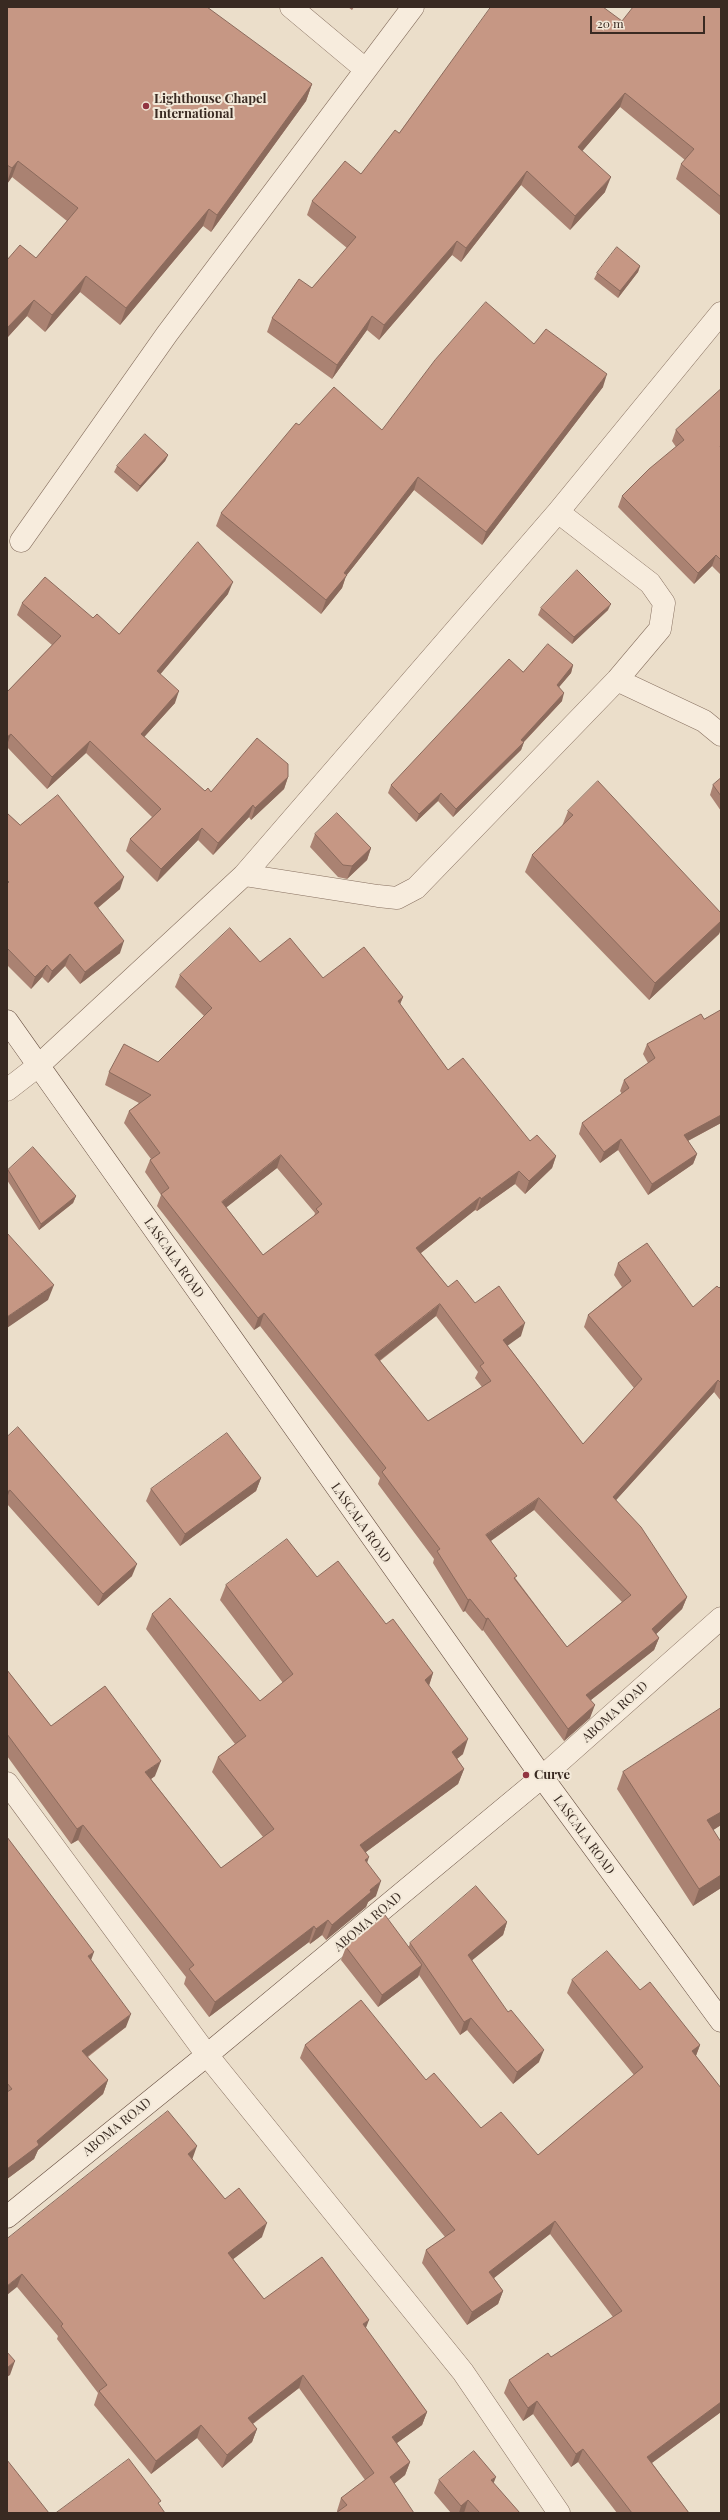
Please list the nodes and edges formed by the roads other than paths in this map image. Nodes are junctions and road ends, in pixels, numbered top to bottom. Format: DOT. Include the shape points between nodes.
graph roads {
  1 [pos="291,7"];
  2 [pos="413,7"];
  3 [pos="365,69"];
  4 [pos="721,313"];
  5 [pos="558,512"];
  6 [pos="21,541"];
  7 [pos="617,680"];
  8 [pos="721,735"];
  9 [pos="244,876"];
  10 [pos="7,1020"];
  11 [pos="38,1066"];
  12 [pos="7,1090"];
  13 [pos="721,1618"];
  14 [pos="542,1777"];
  15 [pos="7,1783"];
  16 [pos="721,2021"];
  17 [pos="207,2055"];
  18 [pos="7,2216"];
  19 [pos="559,2513"];
  1 -- 3 [label="street"];
  2 -- 3 [label="street"];
  3 -- 6 [label="street" via="167,334"];
  4 -- 5 [label="street"];
  5 -- 7 [label="street" via="650,583 664,602 660,629"];
  5 -- 9 [label="street"];
  7 -- 8 [label="street" via="704,721"];
  7 -- 9 [label="street" via="416,888 397,898"];
  9 -- 11 [label="street"];
  10 -- 11 [label="street, LASCALA ROAD"];
  11 -- 12 [label="street"];
  11 -- 14 [label="street, LASCALA ROAD"];
  13 -- 14 [label="street, ABOMA ROAD"];
  14 -- 16 [label="street, LASCALA ROAD"];
  14 -- 17 [label="street, ABOMA ROAD"];
  15 -- 17 [label="street"];
  17 -- 18 [label="street, ABOMA ROAD"];
  17 -- 19 [label="street" via="463,2372"];
}
